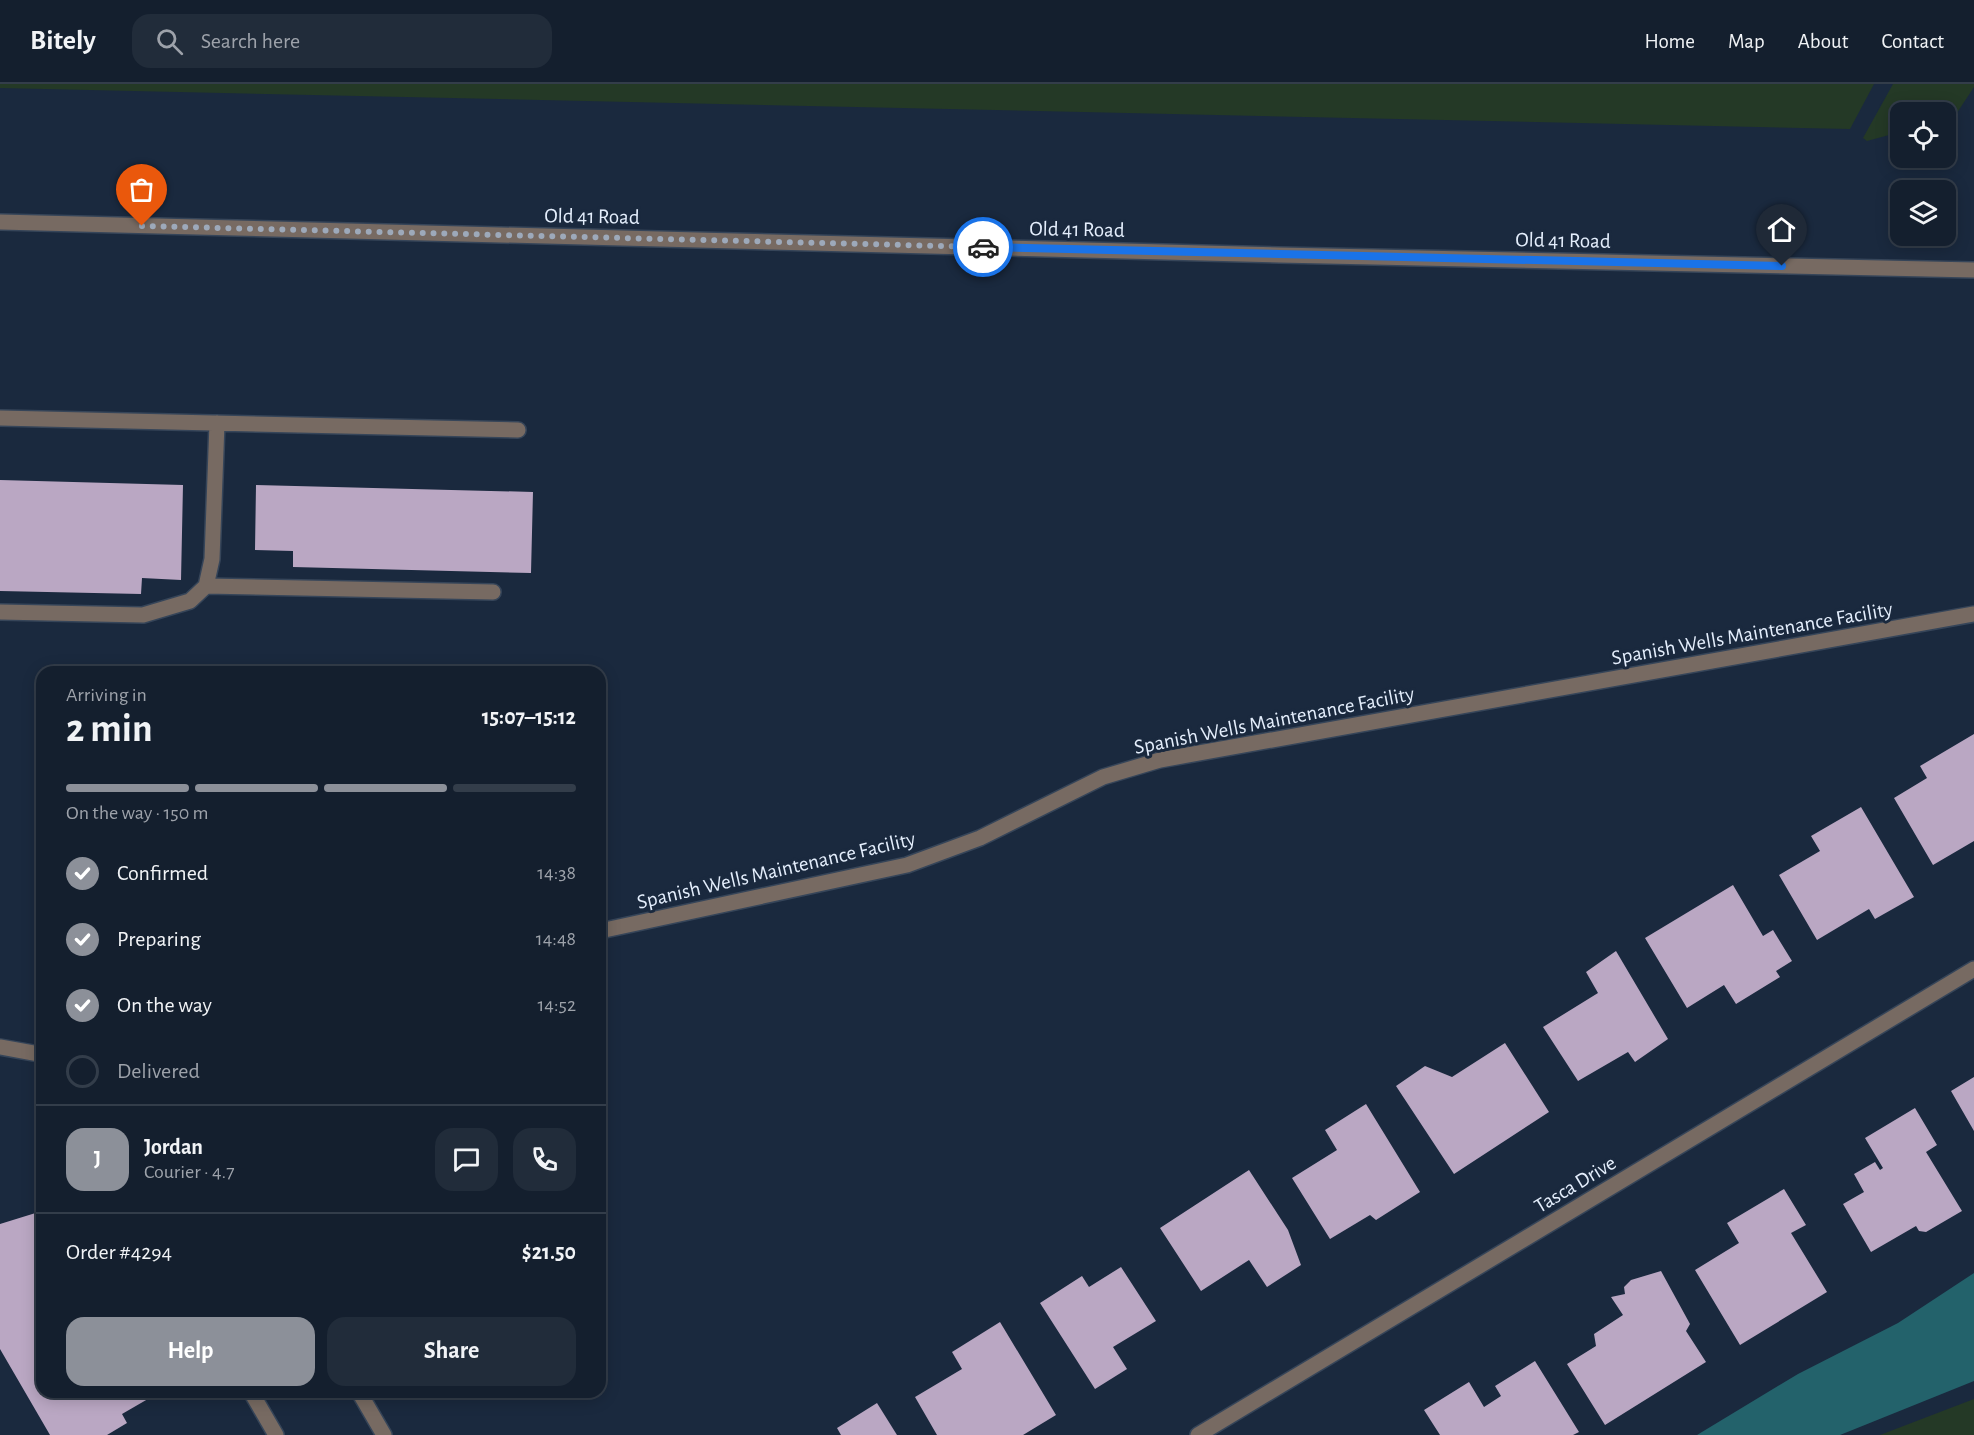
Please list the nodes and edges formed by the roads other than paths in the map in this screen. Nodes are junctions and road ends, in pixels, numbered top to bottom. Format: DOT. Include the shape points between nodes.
graph roads {
  1 [pos="0,222"];
  2 [pos="1974,270"];
  3 [pos="0,418"];
  4 [pos="217,423"];
  5 [pos="518,430"];
  6 [pos="206,586"];
  7 [pos="493,592"];
  8 [pos="0,612"];
  9 [pos="1974,614"];
  10 [pos="606,930"];
  11 [pos="1974,969"];
  12 [pos="0,1047"];
  13 [pos="36,1053"];
  14 [pos="254,1398"];
  15 [pos="362,1398"];
  16 [pos="276,1435"];
  17 [pos="384,1435"];
  18 [pos="1198,1435"];
  1 -- 2 [label="street, Old 41 Road"];
  3 -- 4 [label="street"];
  4 -- 5 [label="street"];
  4 -- 6 [label="street" via="212,560"];
  6 -- 7 [label="street"];
  6 -- 8 [label="street" via="190,601 143,615"];
  9 -- 10 [label="street, Spanish Wells Maintenance Facility" via="1160,760 1103,777 980,838 907,865"];
  11 -- 18 [label="street, Tasca Drive"];
  12 -- 13 [label="street"];
  14 -- 16 [label="street"];
  15 -- 17 [label="street"];
}
